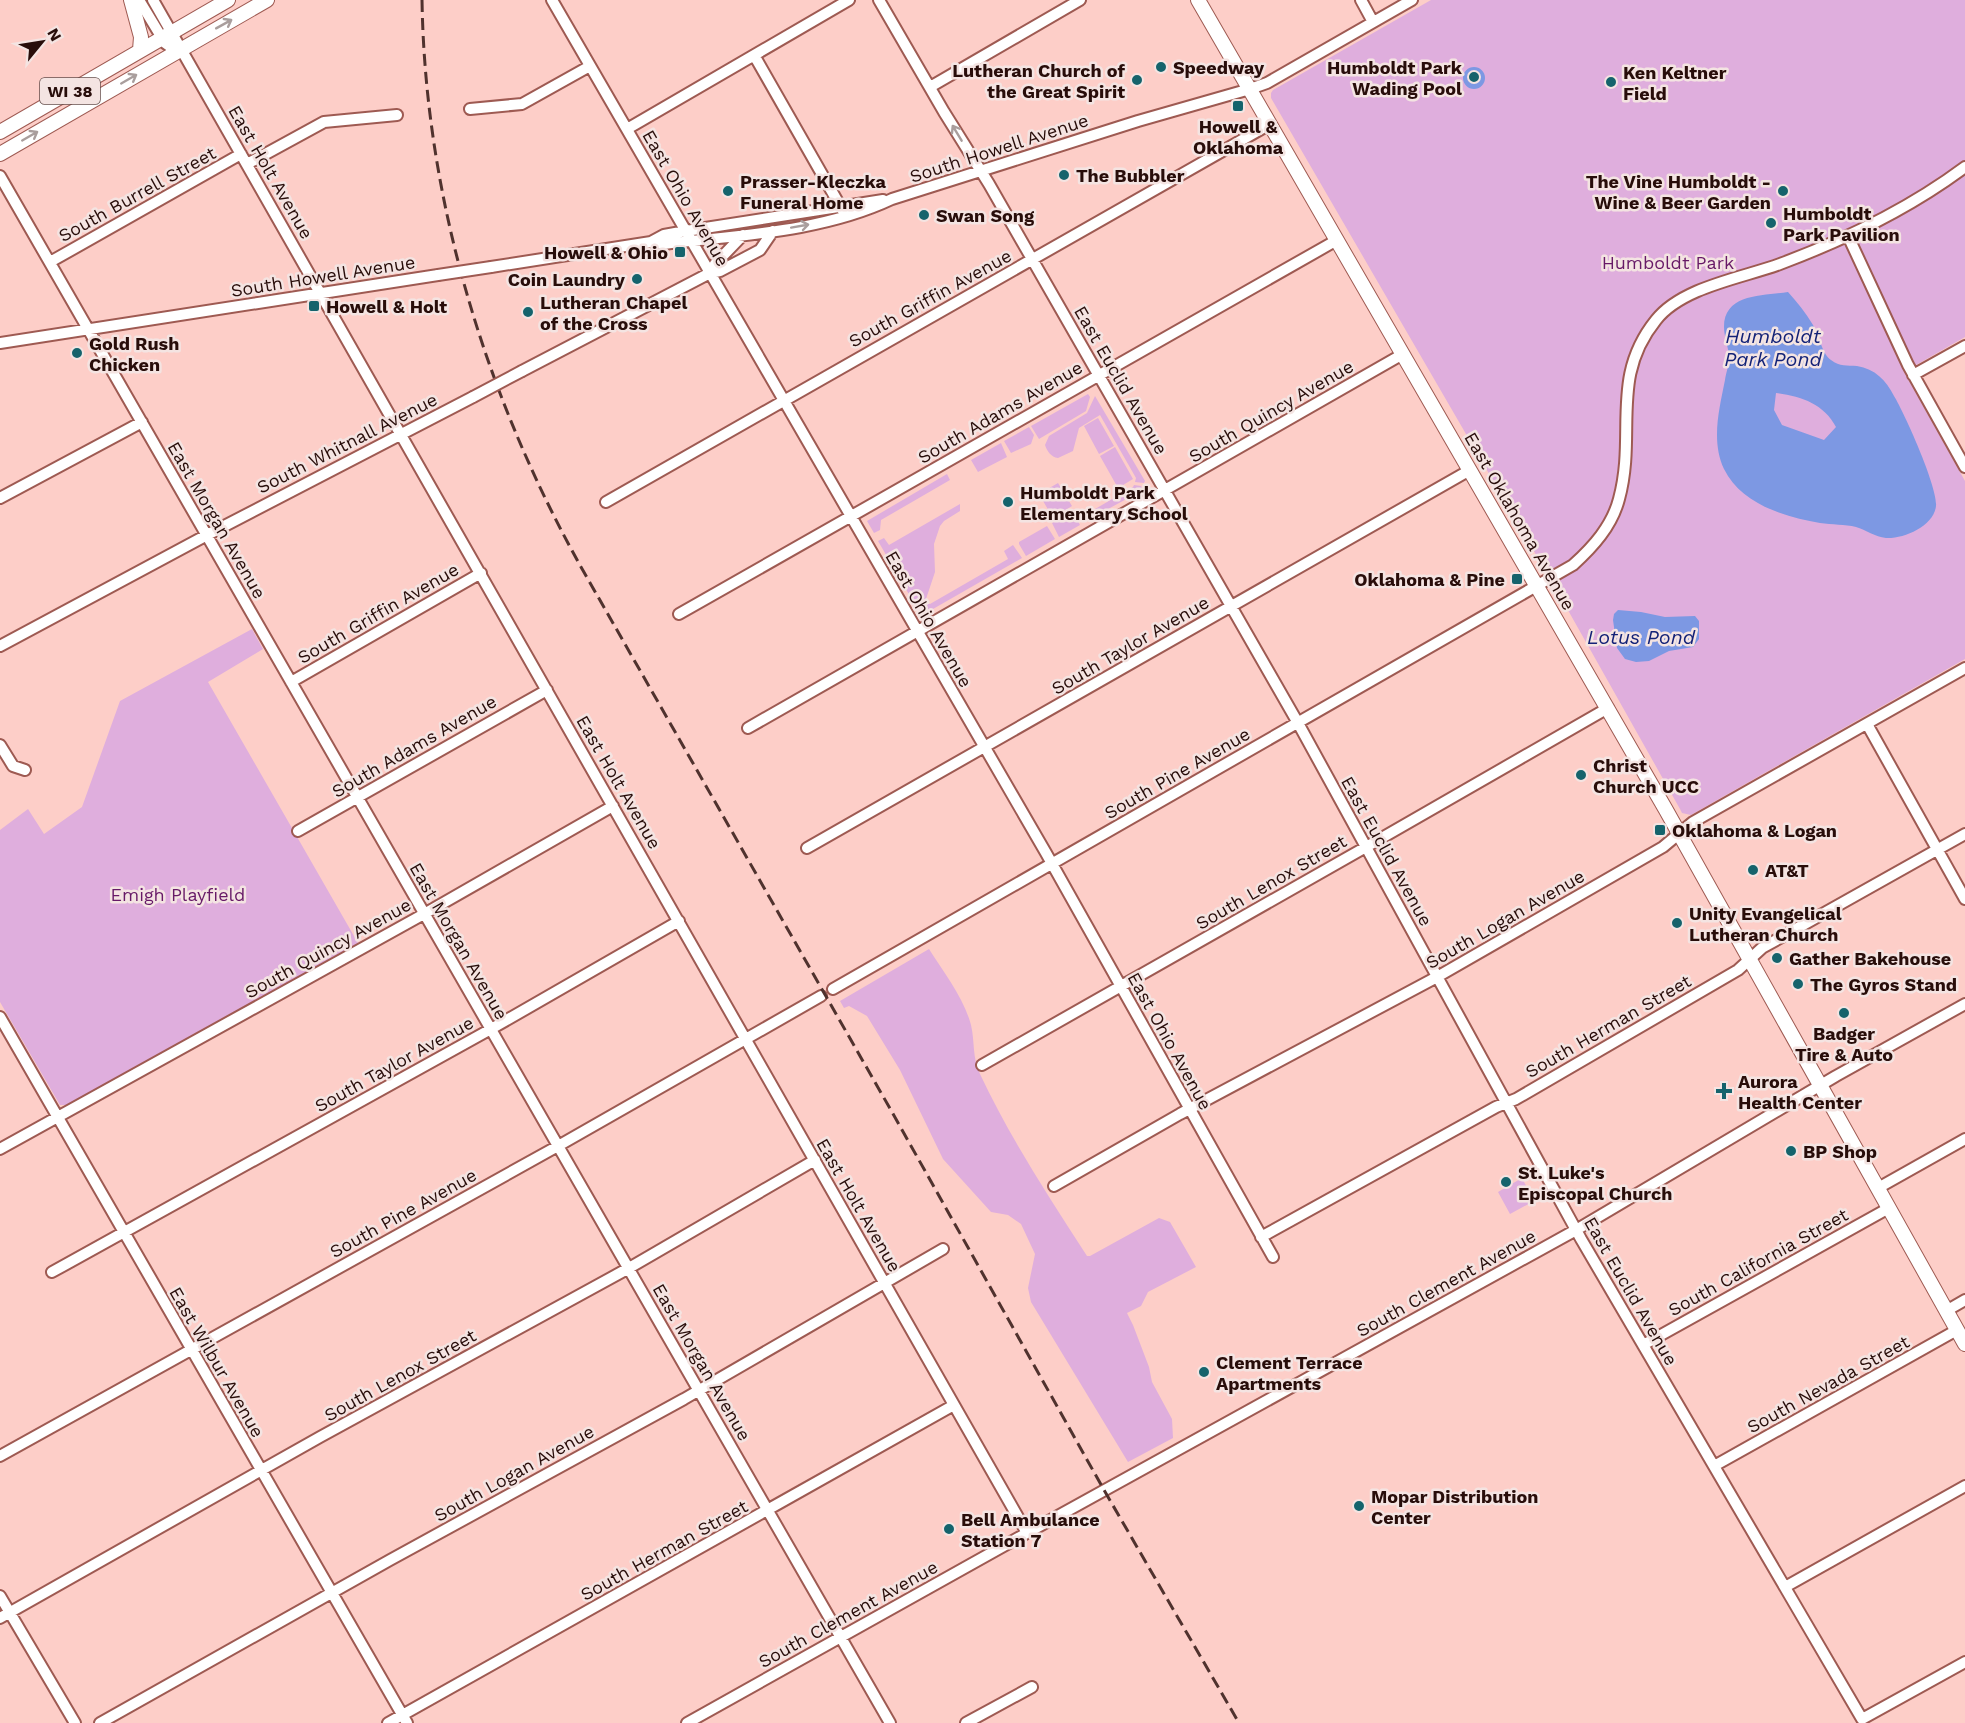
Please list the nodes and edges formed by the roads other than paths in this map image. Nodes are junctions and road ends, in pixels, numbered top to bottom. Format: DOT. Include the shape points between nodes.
graph roads {
  1 [pos="131,0"];
  2 [pos="139,0"];
  3 [pos="153,0"];
  4 [pos="228,0"];
  5 [pos="267,0"];
  6 [pos="552,0"];
  7 [pos="849,0"];
  8 [pos="879,0"];
  9 [pos="1080,0"];
  10 [pos="1198,0"];
  11 [pos="1361,0"];
  12 [pos="1412,0"];
  13 [pos="1373,22"];
  14 [pos="166,35"];
  15 [pos="180,49"];
  16 [pos="140,50"];
  17 [pos="754,55"];
  18 [pos="590,66"];
  19 [pos="1250,89"];
  20 [pos="932,91"];
  21 [pos="470,109"];
  22 [pos="397,115"];
  23 [pos="1270,124"];
  24 [pos="627,129"];
  25 [pos="0,132"];
  26 [pos="0,154"];
  27 [pos="244,159"];
  28 [pos="1965,167"];
  29 [pos="980,171"];
  30 [pos="0,176"];
  31 [pos="844,212"];
  32 [pos="757,219"];
  33 [pos="773,231"];
  34 [pos="688,236"];
  35 [pos="743,236"];
  36 [pos="1848,236"];
  37 [pos="1337,240"];
  38 [pos="1032,259"];
  39 [pos="50,262"];
  40 [pos="710,273"];
  41 [pos="321,293"];
  42 [pos="88,329"];
  43 [pos="0,343"];
  44 [pos="1965,346"];
  45 [pos="1403,354"];
  46 [pos="1098,375"];
  47 [pos="1913,375"];
  48 [pos="783,400"];
  49 [pos="142,422"];
  50 [pos="401,434"];
  51 [pos="1965,467"];
  52 [pos="1470,470"];
  53 [pos="1165,491"];
  54 [pos="0,498"];
  55 [pos="606,502"];
  56 [pos="851,516"];
  57 [pos="207,535"];
  58 [pos="481,573"];
  59 [pos="1538,587"];
  60 [pos="1231,606"];
  61 [pos="679,614"];
  62 [pos="917,632"];
  63 [pos="0,646"];
  64 [pos="1965,668"];
  65 [pos="291,682"];
  66 [pos="547,690"];
  67 [pos="1608,708"];
  68 [pos="1298,723"];
  69 [pos="1867,724"];
  70 [pos="748,728"];
  71 [pos="0,745"];
  72 [pos="984,747"];
  73 [pos="25,770"];
  74 [pos="357,797"];
  75 [pos="613,806"];
  76 [pos="298,831"];
  77 [pos="1679,833"];
  78 [pos="1965,834"];
  79 [pos="1366,847"];
  80 [pos="807,848"];
  81 [pos="1937,849"];
  82 [pos="1052,864"];
  83 [pos="1965,898"];
  84 [pos="424,914"];
  85 [pos="679,921"];
  86 [pos="1749,959"];
  87 [pos="1437,977"];
  88 [pos="1121,987"];
  89 [pos="833,989"];
  90 [pos="821,996"];
  91 [pos="1965,1004"];
  92 [pos="0,1017"];
  93 [pos="491,1029"];
  94 [pos="746,1039"];
  95 [pos="982,1065"];
  96 [pos="1820,1086"];
  97 [pos="1506,1103"];
  98 [pos="1189,1109"];
  99 [pos="58,1117"];
  100 [pos="1965,1139"];
  101 [pos="558,1146"];
  102 [pos="0,1149"];
  103 [pos="815,1160"];
  104 [pos="1054,1186"];
  105 [pos="1878,1188"];
  106 [pos="1889,1208"];
  107 [pos="1576,1230"];
  108 [pos="124,1232"];
  109 [pos="1261,1237"];
  110 [pos="943,1250"];
  111 [pos="1273,1257"];
  112 [pos="628,1268"];
  113 [pos="52,1272"];
  114 [pos="885,1283"];
  115 [pos="1965,1300"];
  116 [pos="1946,1311"];
  117 [pos="1957,1330"];
  118 [pos="1965,1344"];
  119 [pos="1643,1345"];
  120 [pos="190,1349"];
  121 [pos="699,1391"];
  122 [pos="954,1406"];
  123 [pos="0,1456"];
  124 [pos="1714,1466"];
  125 [pos="262,1471"];
  126 [pos="1965,1486"];
  127 [pos="768,1511"];
  128 [pos="1027,1533"];
  129 [pos="1785,1587"];
  130 [pos="332,1593"];
  131 [pos="0,1596"];
  132 [pos="5,1615"];
  133 [pos="841,1637"];
  134 [pos="1965,1662"];
  135 [pos="1032,1687"];
  136 [pos="404,1719"];
  137 [pos="75,1723"];
  138 [pos="100,1723"];
  139 [pos="388,1723"];
  140 [pos="687,1723"];
  141 [pos="890,1723"];
  142 [pos="966,1723"];
  1 -- 16 [label="main road" via="141,37"];
  2 -- 14 [label="street"];
  3 -- 14 [label="street"];
  4 -- 14 [label="main road, WI 38"];
  15 -- 5 [label="main road, WI 38, one-way"];
  6 -- 18 [label="street, East Ohio Avenue"];
  7 -- 17 [label="street"];
  8 -- 20 [label="street, East Euclid Avenue"];
  9 -- 20 [label="street"];
  10 -- 19 [label="main road, East Oklahoma Avenue"];
  11 -- 13 [label="street"];
  12 -- 13 [label="street, South Howell Avenue"];
  13 -- 19 [label="street, South Howell Avenue"];
  14 -- 15 [label="street" via="172,48"];
  14 -- 16 [label="main road, WI 38"];
  26 -- 15 [label="main road, WI 38, one-way"];
  15 -- 27 [label="street, East Holt Avenue"];
  16 -- 25 [label="main road, WI 38"];
  17 -- 24 [label="street"];
  17 -- 31 [label="street"];
  18 -- 21 [label="street" via="522,104"];
  18 -- 24 [label="street, East Ohio Avenue"];
  19 -- 23 [label="main road, East Oklahoma Avenue"];
  19 -- 29 [label="street, South Howell Avenue"];
  29 -- 20 [label="street, East Euclid Avenue, one-way"];
  22 -- 27 [label="street, South Burrell Street" via="324,122"];
  23 -- 37 [label="main road, East Oklahoma Avenue"];
  23 -- 38 [label="street, South Griffin Avenue"];
  24 -- 34 [label="street, East Ohio Avenue"];
  27 -- 39 [label="street, South Burrell Street"];
  27 -- 41 [label="street, East Holt Avenue"];
  28 -- 36 [label="street, South Pine Avenue"];
  29 -- 31 [label="street, South Howell Avenue"];
  29 -- 38 [label="street, East Euclid Avenue"];
  30 -- 39 [label="street, East Morgan Avenue"];
  31 -- 32 [label="street, South Howell Avenue"];
  33 -- 31 [label="street, South Howell Avenue, one-way" via="826,222"];
  32 -- 34 [label="street, South Howell Avenue"];
  32 -- 35 [label="street, South Whitnall Avenue"];
  33 -- 35 [label="street, South Howell Avenue"];
  33 -- 40 [label="street, South Whitnall Avenue" via="760,250"];
  34 -- 35 [label="street, South Howell Avenue"];
  34 -- 40 [label="street, East Ohio Avenue"];
  34 -- 41 [label="street, South Howell Avenue, bridge" via="664,236 651,242"];
  35 -- 40 [label="street, South Whitnall Avenue"];
  36 -- 47 [label="street"];
  36 -- 59 [label="street, South Pine Avenue" via="1703,290 1659,316 1644,335 1630,371 1625,460 1619,500 1608,525 1573,566"];
  37 -- 45 [label="main road, East Oklahoma Avenue"];
  37 -- 46 [label="street, South Adams Avenue"];
  38 -- 46 [label="street, East Euclid Avenue"];
  38 -- 48 [label="street, South Griffin Avenue"];
  39 -- 42 [label="street, East Morgan Avenue"];
  40 -- 48 [label="street, East Ohio Avenue"];
  40 -- 50 [label="street, South Whitnall Avenue, bridge"];
  41 -- 42 [label="street, South Howell Avenue"];
  41 -- 50 [label="street, East Holt Avenue"];
  42 -- 43 [label="street, South Howell Avenue"];
  42 -- 49 [label="street, East Morgan Avenue"];
  44 -- 47 [label="street"];
  45 -- 52 [label="main road, East Oklahoma Avenue"];
  45 -- 53 [label="street, South Quincy Avenue"];
  46 -- 53 [label="street, East Euclid Avenue"];
  46 -- 56 [label="street, South Adams Avenue"];
  47 -- 51 [label="street"];
  48 -- 55 [label="street, South Griffin Avenue"];
  48 -- 56 [label="street, East Ohio Avenue"];
  49 -- 54 [label="street"];
  49 -- 57 [label="street, East Morgan Avenue"];
  50 -- 57 [label="street, South Whitnall Avenue"];
  50 -- 58 [label="street, East Holt Avenue"];
  52 -- 59 [label="main road, East Oklahoma Avenue"];
  52 -- 60 [label="street, South Taylor Avenue"];
  53 -- 60 [label="street, East Euclid Avenue"];
  53 -- 62 [label="street, South Quincy Avenue"];
  56 -- 61 [label="street, South Adams Avenue"];
  56 -- 62 [label="street, East Ohio Avenue"];
  57 -- 63 [label="street, South Whitnall Avenue"];
  57 -- 65 [label="street, East Morgan Avenue"];
  58 -- 65 [label="street, South Griffin Avenue"];
  58 -- 66 [label="street, East Holt Avenue"];
  59 -- 67 [label="main road, East Oklahoma Avenue"];
  59 -- 68 [label="street, South Pine Avenue"];
  60 -- 68 [label="street, East Euclid Avenue"];
  60 -- 72 [label="street, South Taylor Avenue"];
  62 -- 70 [label="street, South Quincy Avenue"];
  62 -- 72 [label="street, East Ohio Avenue"];
  64 -- 69 [label="street, South Logan Avenue"];
  65 -- 74 [label="street, East Morgan Avenue"];
  66 -- 74 [label="street, South Adams Avenue"];
  66 -- 75 [label="street, East Holt Avenue"];
  67 -- 77 [label="main road, East Oklahoma Avenue"];
  67 -- 79 [label="street, South Lenox Street"];
  68 -- 79 [label="street, East Euclid Avenue"];
  68 -- 82 [label="street, South Pine Avenue"];
  69 -- 77 [label="street, South Logan Avenue"];
  69 -- 81 [label="street"];
  71 -- 73 [label="street" via="13,766"];
  72 -- 80 [label="street, South Taylor Avenue"];
  72 -- 82 [label="street, East Ohio Avenue"];
  74 -- 76 [label="street, South Adams Avenue"];
  74 -- 84 [label="street, East Morgan Avenue"];
  75 -- 84 [label="street, South Quincy Avenue"];
  75 -- 85 [label="street, East Holt Avenue"];
  77 -- 86 [label="main road, East Oklahoma Avenue"];
  77 -- 87 [label="street, South Logan Avenue" via="1663,847"];
  78 -- 81 [label="street, South Herman Street"];
  79 -- 87 [label="street, East Euclid Avenue"];
  79 -- 88 [label="street, South Lenox Street"];
  81 -- 83 [label="street"];
  81 -- 86 [label="street, South Herman Street"];
  82 -- 88 [label="street, East Ohio Avenue"];
  82 -- 89 [label="street, South Pine Avenue"];
  84 -- 93 [label="street, East Morgan Avenue"];
  84 -- 99 [label="street, South Quincy Avenue"];
  85 -- 93 [label="street, South Taylor Avenue"];
  85 -- 94 [label="street, East Holt Avenue"];
  86 -- 96 [label="main road, East Oklahoma Avenue"];
  86 -- 97 [label="street, South Herman Street"];
  87 -- 97 [label="street, East Euclid Avenue"];
  87 -- 98 [label="street, South Logan Avenue"];
  88 -- 95 [label="street, South Lenox Street"];
  88 -- 98 [label="street, East Ohio Avenue"];
  90 -- 94 [label="street, South Pine Avenue"];
  91 -- 96 [label="street, South Clement Avenue"];
  92 -- 99 [label="street, East Wilbur Avenue"];
  93 -- 101 [label="street, East Morgan Avenue"];
  93 -- 108 [label="street, South Taylor Avenue"];
  94 -- 101 [label="street, South Pine Avenue"];
  94 -- 103 [label="street, East Holt Avenue"];
  96 -- 105 [label="main road, East Oklahoma Avenue"];
  96 -- 107 [label="street, South Clement Avenue"];
  97 -- 107 [label="street, East Euclid Avenue"];
  97 -- 109 [label="street, South Herman Street"];
  98 -- 104 [label="street, South Logan Avenue"];
  98 -- 109 [label="street, East Ohio Avenue"];
  99 -- 102 [label="street, South Quincy Avenue"];
  99 -- 108 [label="street, East Wilbur Avenue"];
  100 -- 105 [label="street"];
  101 -- 112 [label="street, East Morgan Avenue"];
  101 -- 120 [label="street, South Pine Avenue"];
  103 -- 112 [label="street, South Lenox Street"];
  103 -- 114 [label="street, East Holt Avenue"];
  105 -- 106 [label="main road, East Oklahoma Avenue"];
  106 -- 116 [label="main road, East Oklahoma Avenue"];
  106 -- 119 [label="street, South California Street"];
  107 -- 119 [label="street, East Euclid Avenue"];
  107 -- 128 [label="street, South Clement Avenue"];
  108 -- 113 [label="street, South Taylor Avenue"];
  108 -- 120 [label="street, East Wilbur Avenue"];
  109 -- 111 [label="street, East Ohio Avenue"];
  110 -- 114 [label="street, South Logan Avenue"];
  112 -- 121 [label="street, East Morgan Avenue"];
  112 -- 125 [label="street, South Lenox Street"];
  114 -- 121 [label="street, South Logan Avenue"];
  114 -- 122 [label="street, East Holt Avenue"];
  115 -- 116 [label="street"];
  116 -- 117 [label="main road, East Oklahoma Avenue"];
  117 -- 118 [label="main road, East Oklahoma Avenue"];
  117 -- 124 [label="street, South Nevada Street"];
  119 -- 124 [label="street, East Euclid Avenue"];
  120 -- 123 [label="street, South Pine Avenue"];
  120 -- 125 [label="street, East Wilbur Avenue"];
  121 -- 127 [label="street, East Morgan Avenue"];
  121 -- 130 [label="street, South Logan Avenue"];
  122 -- 127 [label="street, South Herman Street"];
  122 -- 128 [label="street, East Holt Avenue"];
  124 -- 129 [label="street, East Euclid Avenue"];
  125 -- 130 [label="street, East Wilbur Avenue"];
  125 -- 132 [label="street, South Lenox Street"];
  126 -- 129 [label="street"];
  127 -- 133 [label="street, East Morgan Avenue"];
  127 -- 136 [label="street, South Herman Street"];
  128 -- 133 [label="street, South Clement Avenue"];
  129 -- 134 [label="street, East Euclid Avenue" via="1862,1719"];
  130 -- 136 [label="street, East Wilbur Avenue"];
  130 -- 138 [label="street, South Logan Avenue"];
  131 -- 132 [label="street"];
  132 -- 137 [label="street"];
  133 -- 140 [label="street, South Clement Avenue"];
  133 -- 141 [label="street, East Morgan Avenue"];
  135 -- 142 [label="street"];
  136 -- 139 [label="street, South Herman Street"];
}
